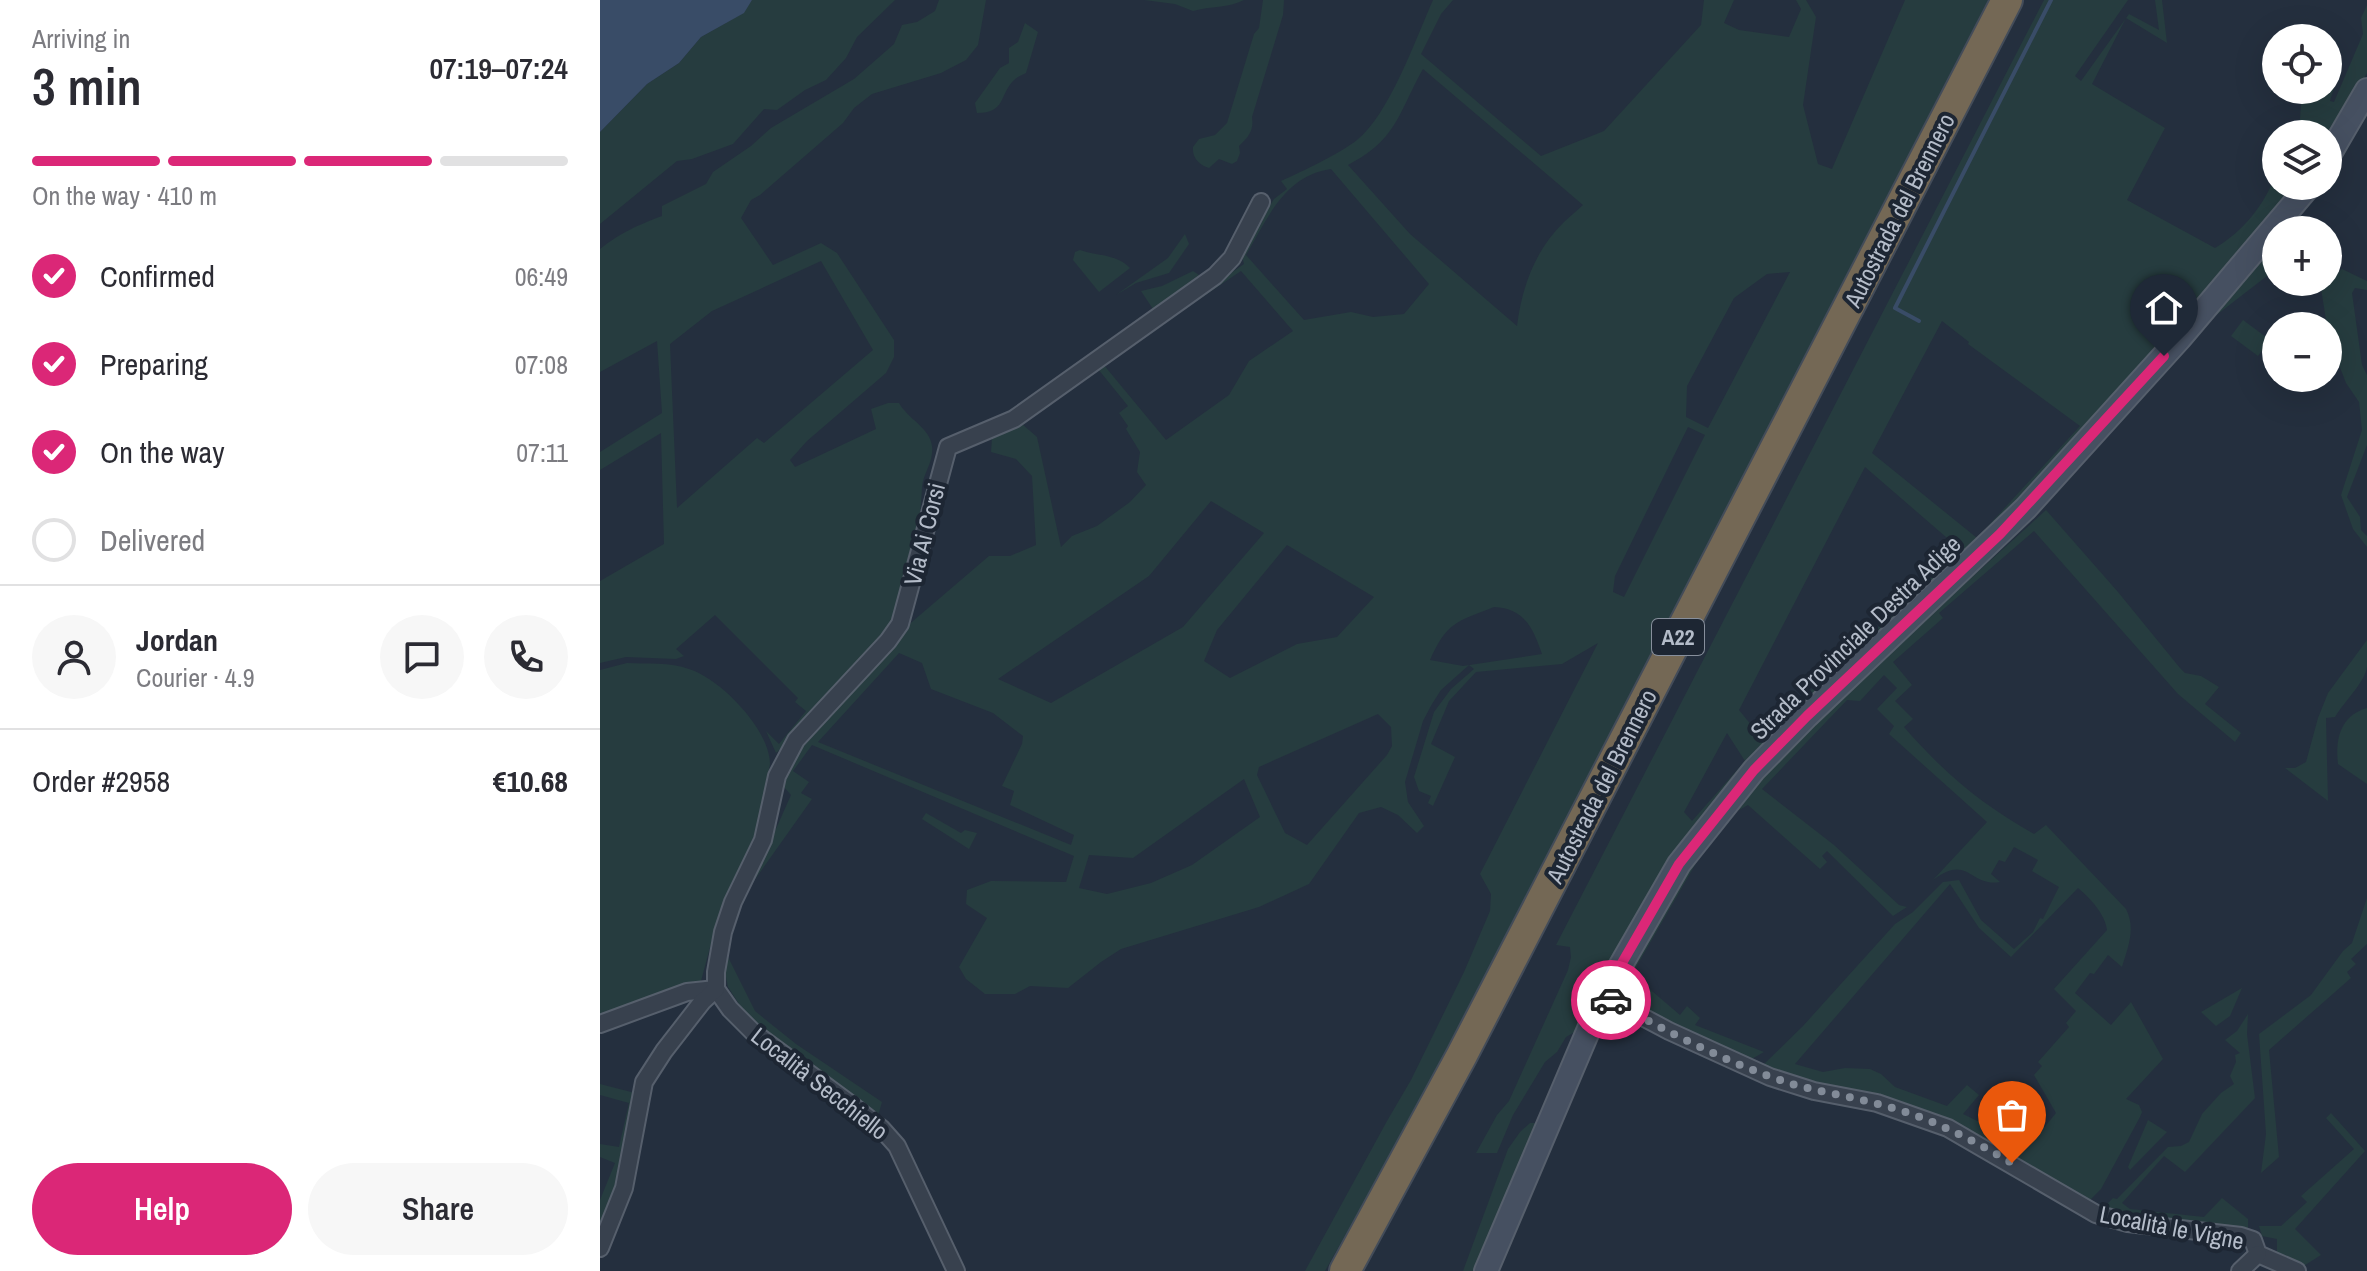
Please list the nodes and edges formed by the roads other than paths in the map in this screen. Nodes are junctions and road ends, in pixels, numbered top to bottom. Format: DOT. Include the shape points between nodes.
graph roads {
  1 [pos="2007,0"];
  2 [pos="2026,0"];
  3 [pos="2367,90"];
  4 [pos="2342,133"];
  5 [pos="2297,200"];
  6 [pos="1261,202"];
  7 [pos="716,980"];
  8 [pos="1603,996"];
  9 [pos="600,1024"];
  10 [pos="600,1248"];
  11 [pos="2258,1254"];
  12 [pos="956,1271"];
  13 [pos="1345,1271"];
  14 [pos="1366,1271"];
  15 [pos="1486,1271"];
  16 [pos="2240,1271"];
  17 [pos="2297,1271"];
  1 -- 13 [label="highway, Autostrada del Brennero / A22" via="1484,1013"];
  2 -- 14 [label="highway, Autostrada del Brennero / A22" via="1478,1064"];
  3 -- 4 [label="main road"];
  5 -- 8 [label="main road, Strada Provinciale Destra Adige" via="2026,508 1754,770 1679,864"];
  6 -- 7 [label="street, Via Ai Corsi" via="1232,258 1215,276 1014,419 948,447 900,624 786,756 763,840 723,932"];
  7 -- 9 [label="street"];
  7 -- 10 [label="street" via="644,1082 624,1188"];
  7 -- 12 [label="street, Località Secchiello" via="730,1009 753,1032 881,1128 897,1146"];
  8 -- 11 [label="street, Località le Vigne" via="1770,1077 1877,1103 1948,1128 2096,1214 2128,1223 2241,1236 2253,1240"];
  8 -- 15 [label="main road, Strada Provinciale Destra Adige"];
  11 -- 16 [label="street"];
  11 -- 17 [label="street, Località le Vigne"];
}
